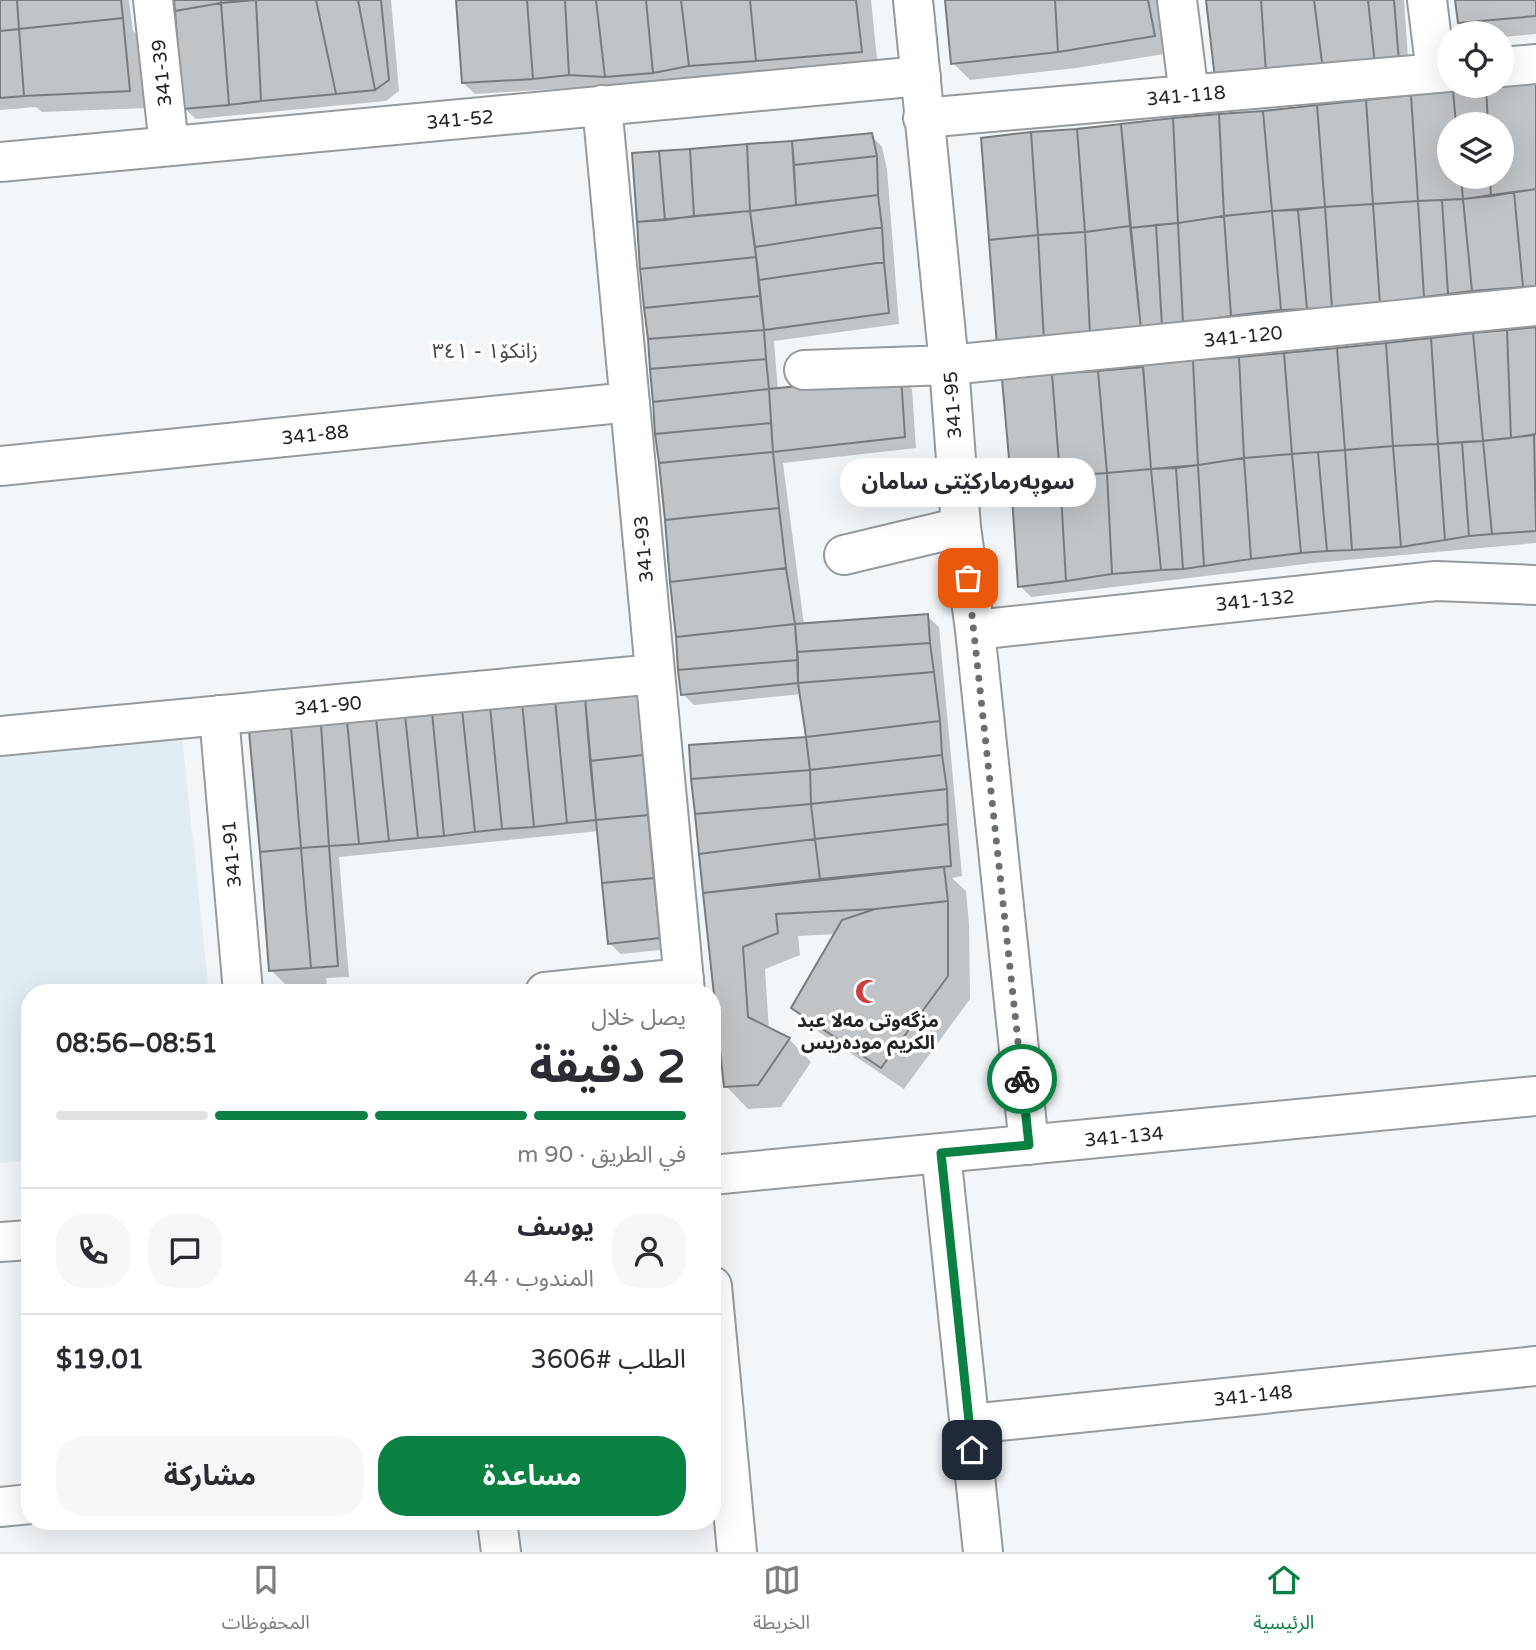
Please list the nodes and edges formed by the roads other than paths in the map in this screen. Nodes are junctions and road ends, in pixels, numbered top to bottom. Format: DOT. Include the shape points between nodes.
graph roads {
  1 [pos="153,0"];
  2 [pos="913,0"];
  3 [pos="1177,0"];
  4 [pos="1427,0"];
  5 [pos="1437,46"];
  6 [pos="1536,64"];
  7 [pos="1514,66"];
  8 [pos="1437,74"];
  9 [pos="921,76"];
  10 [pos="1189,95"];
  11 [pos="602,105"];
  12 [pos="923,118"];
  13 [pos="169,146"];
  14 [pos="0,162"];
  15 [pos="1536,306"];
  16 [pos="949,365"];
  17 [pos="804,370"];
  18 [pos="630,402"];
  19 [pos="0,466"];
  20 [pos="961,527"];
  21 [pos="844,555"];
  22 [pos="1536,585"];
  23 [pos="975,630"];
  24 [pos="655,674"];
  25 [pos="219,715"];
  26 [pos="0,736"];
  27 [pos="242,984"];
  28 [pos="684,984"];
  29 [pos="1536,1096"];
  30 [pos="1029,1145"];
  31 [pos="941,1153"];
  32 [pos="721,1174"];
  33 [pos="21,1241"];
  34 [pos="0,1242"];
  35 [pos="1536,1366"];
  36 [pos="721,1382"];
  37 [pos="970,1424"];
  38 [pos="21,1505"];
  39 [pos="0,1507"];
  40 [pos="498,1530"];
  41 [pos="501,1552"];
  42 [pos="737,1552"];
  43 [pos="983,1552"];
  1 -- 13 [label="street, 341-39"];
  2 -- 9 [label="street, 341-95"];
  3 -- 10 [label="street"];
  4 -- 5 [label="street"];
  6 -- 7 [label="street"];
  8 -- 10 [label="street, 341-118"];
  9 -- 11 [label="street, 341-52"];
  9 -- 12 [label="street, 341-95"];
  10 -- 12 [label="street, 341-118"];
  11 -- 13 [label="street, 341-52"];
  11 -- 18 [label="street, 341-93"];
  12 -- 16 [label="street, 341-95"];
  13 -- 14 [label="street, 341-52"];
  15 -- 16 [label="street, 341-120"];
  16 -- 17 [label="street, 341-120"];
  16 -- 20 [label="street, 341-95"];
  18 -- 19 [label="street, 341-88"];
  18 -- 24 [label="street, 341-93"];
  20 -- 21 [label="street"];
  20 -- 23 [label="street, 341-95"];
  22 -- 23 [label="street, 341-132" via="1436,581"];
  23 -- 30 [label="street, 341-95"];
  24 -- 25 [label="street, 341-90"];
  24 -- 28 [label="street, 341-93"];
  25 -- 26 [label="street, 341-90"];
  25 -- 27 [label="street, 341-91"];
  29 -- 30 [label="street, 341-134"];
  30 -- 31 [label="street, 341-134"];
  31 -- 32 [label="street, 341-134"];
  31 -- 37 [label="street"];
  33 -- 34 [label="street"];
  35 -- 37 [label="street, 341-148"];
  36 -- 42 [label="street"];
  37 -- 43 [label="street"];
  38 -- 39 [label="street"];
  40 -- 41 [label="street"];
}
